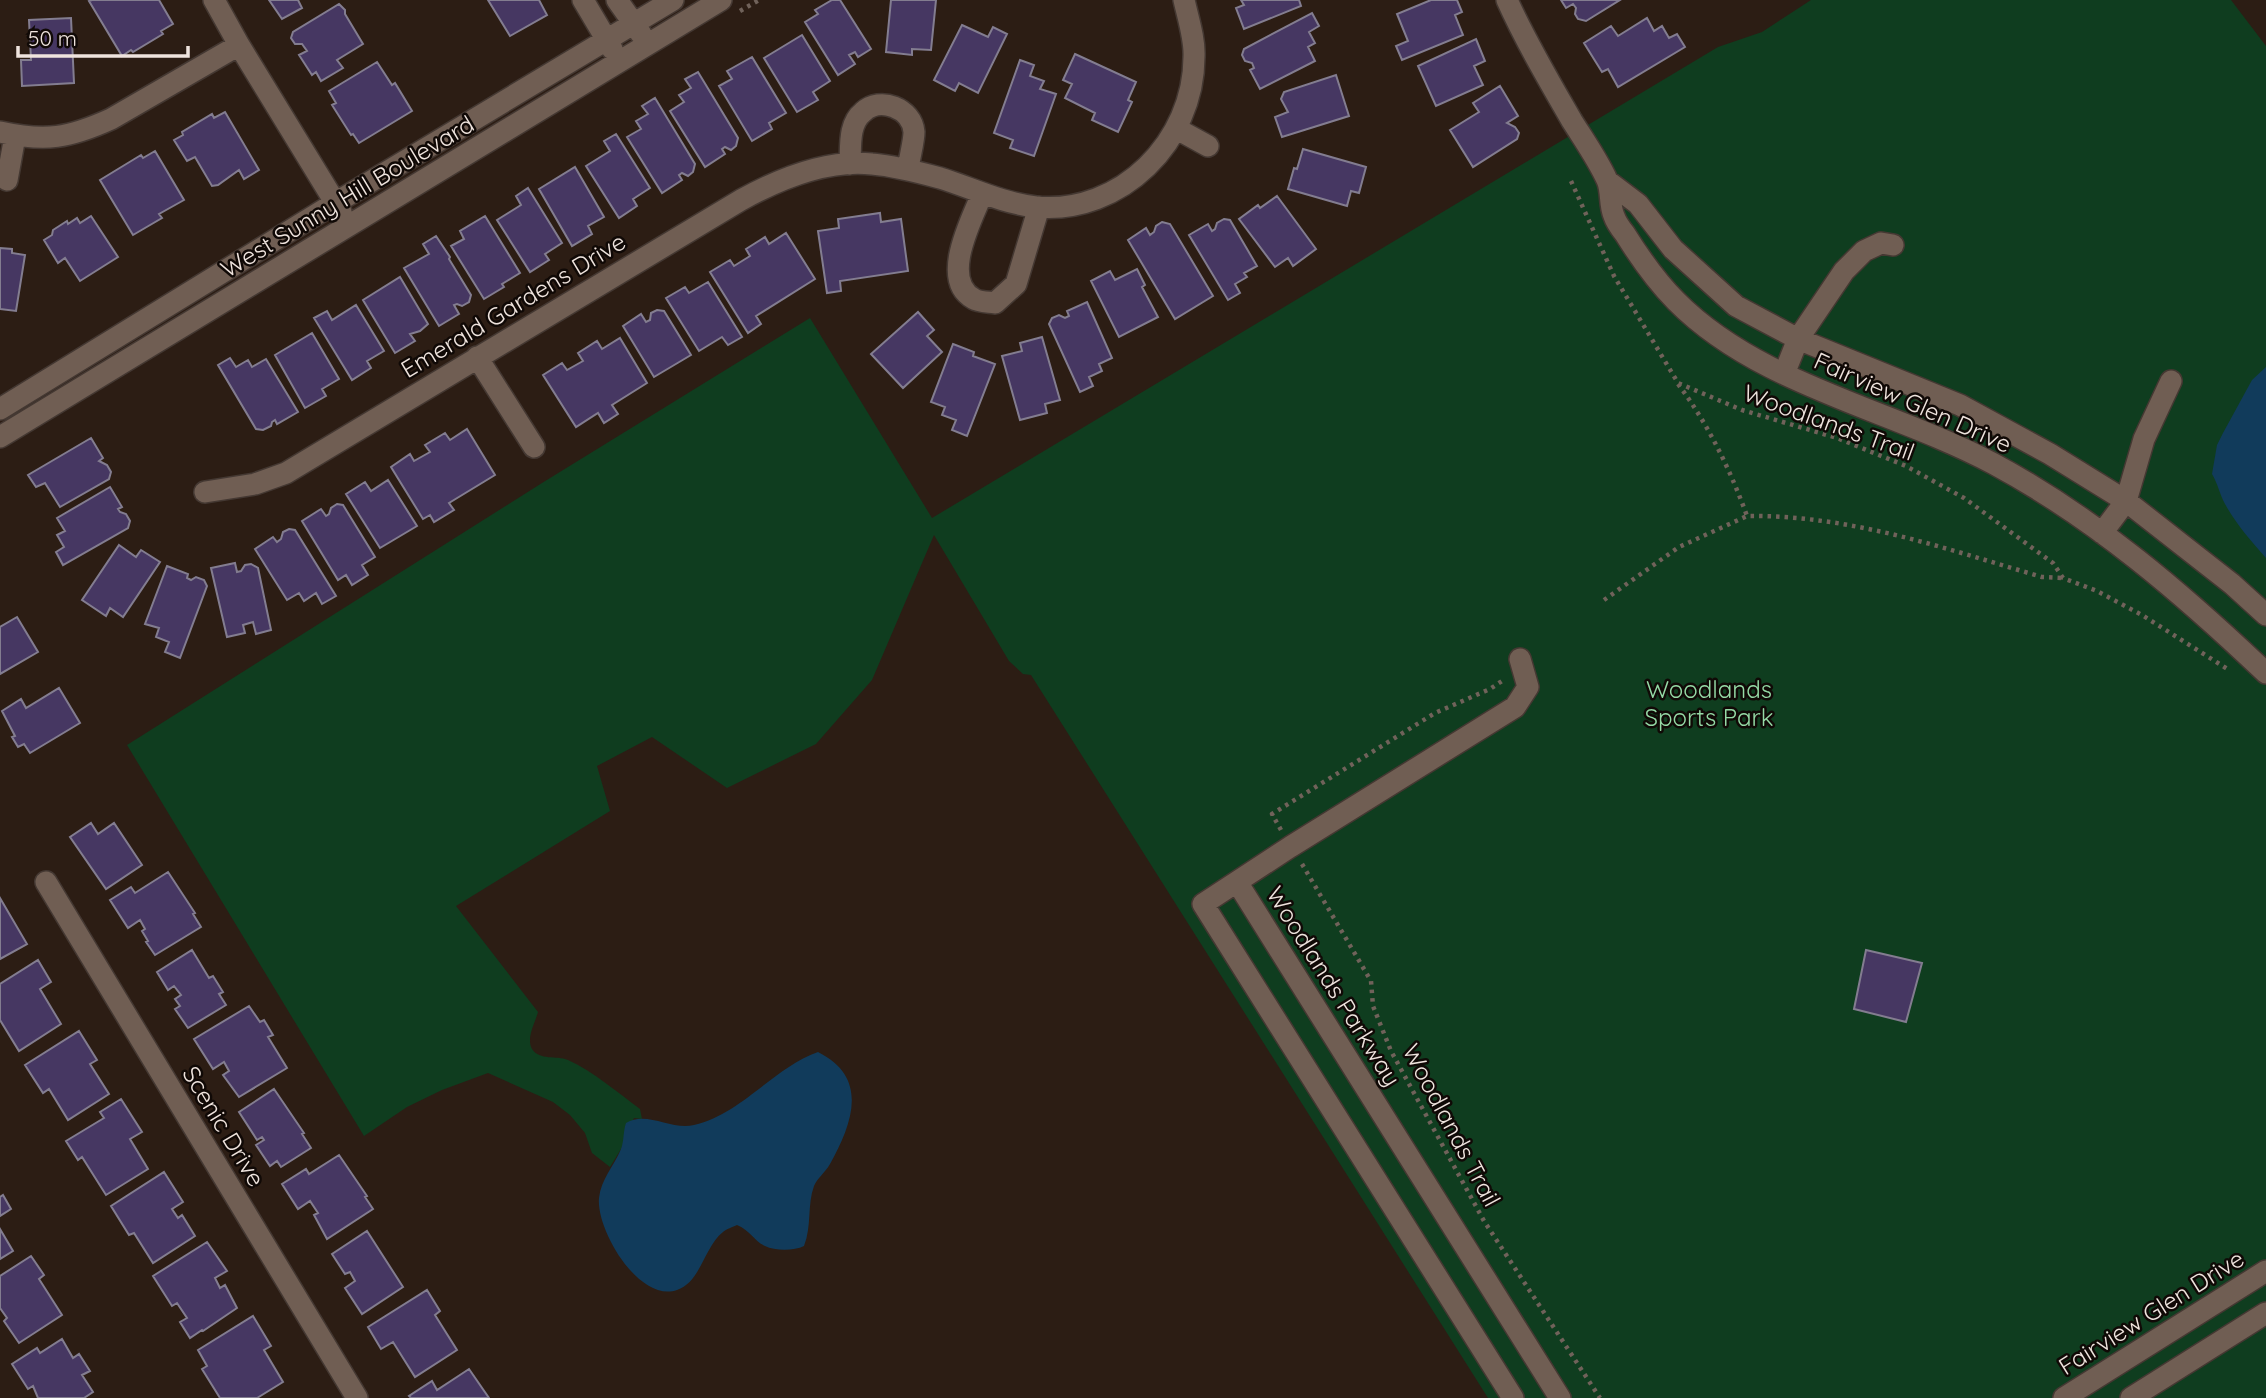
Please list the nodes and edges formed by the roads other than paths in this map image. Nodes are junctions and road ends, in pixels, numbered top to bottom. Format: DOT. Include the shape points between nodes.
graph roads {
  1 [pos="214,0"];
  2 [pos="583,0"];
  3 [pos="617,0"];
  4 [pos="673,0"];
  5 [pos="721,0"];
  6 [pos="1184,0"];
  7 [pos="1507,0"];
  8 [pos="632,23"];
  9 [pos="606,39"];
  10 [pos="648,44"];
  11 [pos="239,45"];
  12 [pos="619,62"];
  13 [pos="1177,129"];
  14 [pos="8,134"];
  15 [pos="1208,146"];
  16 [pos="850,164"];
  17 [pos="908,170"];
  18 [pos="7,180"];
  19 [pos="1609,182"];
  20 [pos="982,194"];
  21 [pos="335,202"];
  22 [pos="1039,207"];
  23 [pos="349,226"];
  24 [pos="1893,245"];
  25 [pos="1798,339"];
  26 [pos="477,357"];
  27 [pos="1784,374"];
  28 [pos="2171,381"];
  29 [pos="0,409"];
  30 [pos="0,437"];
  31 [pos="534,447"];
  32 [pos="205,492"];
  33 [pos="2126,501"];
  34 [pos="2102,533"];
  35 [pos="2266,615"];
  36 [pos="1520,659"];
  37 [pos="2266,673"];
  38 [pos="46,882"];
  39 [pos="1237,882"];
  40 [pos="2266,1271"];
  41 [pos="2266,1313"];
  42 [pos="351,1396"];
  43 [pos="1513,1398"];
  44 [pos="1560,1398"];
  45 [pos="2064,1398"];
  46 [pos="2131,1398"];
  1 -- 11 [label="street"];
  2 -- 9 [label="street"];
  3 -- 8 [label="street"];
  4 -- 8 [label="street, West Sunny Hill Boulevard"];
  5 -- 10 [label="street, West Sunny Hill Boulevard"];
  6 -- 13 [label="street, Emerald Gardens Drive" via="1195,56 1189,100"];
  7 -- 19 [label="street, Fairview Glen Drive" via="1530,49"];
  8 -- 9 [label="street, West Sunny Hill Boulevard"];
  8 -- 10 [label="street"];
  9 -- 12 [label="street"];
  9 -- 21 [label="street, West Sunny Hill Boulevard"];
  10 -- 12 [label="street, West Sunny Hill Boulevard"];
  11 -- 14 [label="street" via="91,129 44,139"];
  11 -- 21 [label="street"];
  12 -- 23 [label="street, West Sunny Hill Boulevard"];
  13 -- 15 [label="street"];
  13 -- 22 [label="street, Emerald Gardens Drive" via="1155,159 1110,194 1058,208"];
  14 -- 18 [label="street"];
  16 -- 17 [label="street, Emerald Gardens Drive"];
  16 -- 17 [label="street" via="852,128 863,112 892,105 907,115 914,131"];
  16 -- 26 [label="street, Emerald Gardens Drive" via="814,170 761,189"];
  17 -- 20 [label="street, Emerald Gardens Drive"];
  19 -- 25 [label="street, Fairview Glen Drive" via="1638,204 1674,249 1736,306"];
  19 -- 27 [label="street, Fairview Glen Drive" via="1613,216 1644,264 1676,301 1742,354"];
  20 -- 22 [label="street, Emerald Gardens Drive"];
  20 -- 22 [label="street" via="958,266 961,287 974,299 995,303 1016,284"];
  21 -- 23 [label="street"];
  21 -- 29 [label="street, West Sunny Hill Boulevard"];
  23 -- 30 [label="street, West Sunny Hill Boulevard"];
  24 -- 25 [label="street" via="1881,243 1864,251 1844,271"];
  25 -- 27 [label="street"];
  25 -- 33 [label="street, Fairview Glen Drive" via="1961,405"];
  26 -- 31 [label="street"];
  26 -- 32 [label="street, Emerald Gardens Drive" via="286,473 255,484"];
  27 -- 34 [label="street, Fairview Glen Drive" via="1996,465"];
  28 -- 33 [label="street" via="2144,439"];
  33 -- 34 [label="street"];
  33 -- 35 [label="street, Fairview Glen Drive"];
  34 -- 37 [label="street, Fairview Glen Drive" via="2193,604"];
  36 -- 39 [label="street" via="1528,687 1516,707"];
  38 -- 42 [label="street, Scenic Drive"];
  39 -- 43 [label="street, Woodlands Parkway" via="1203,904"];
  39 -- 44 [label="street, Woodlands Parkway"];
  40 -- 45 [label="street, Fairview Glen Drive"];
  41 -- 46 [label="street"];
}
